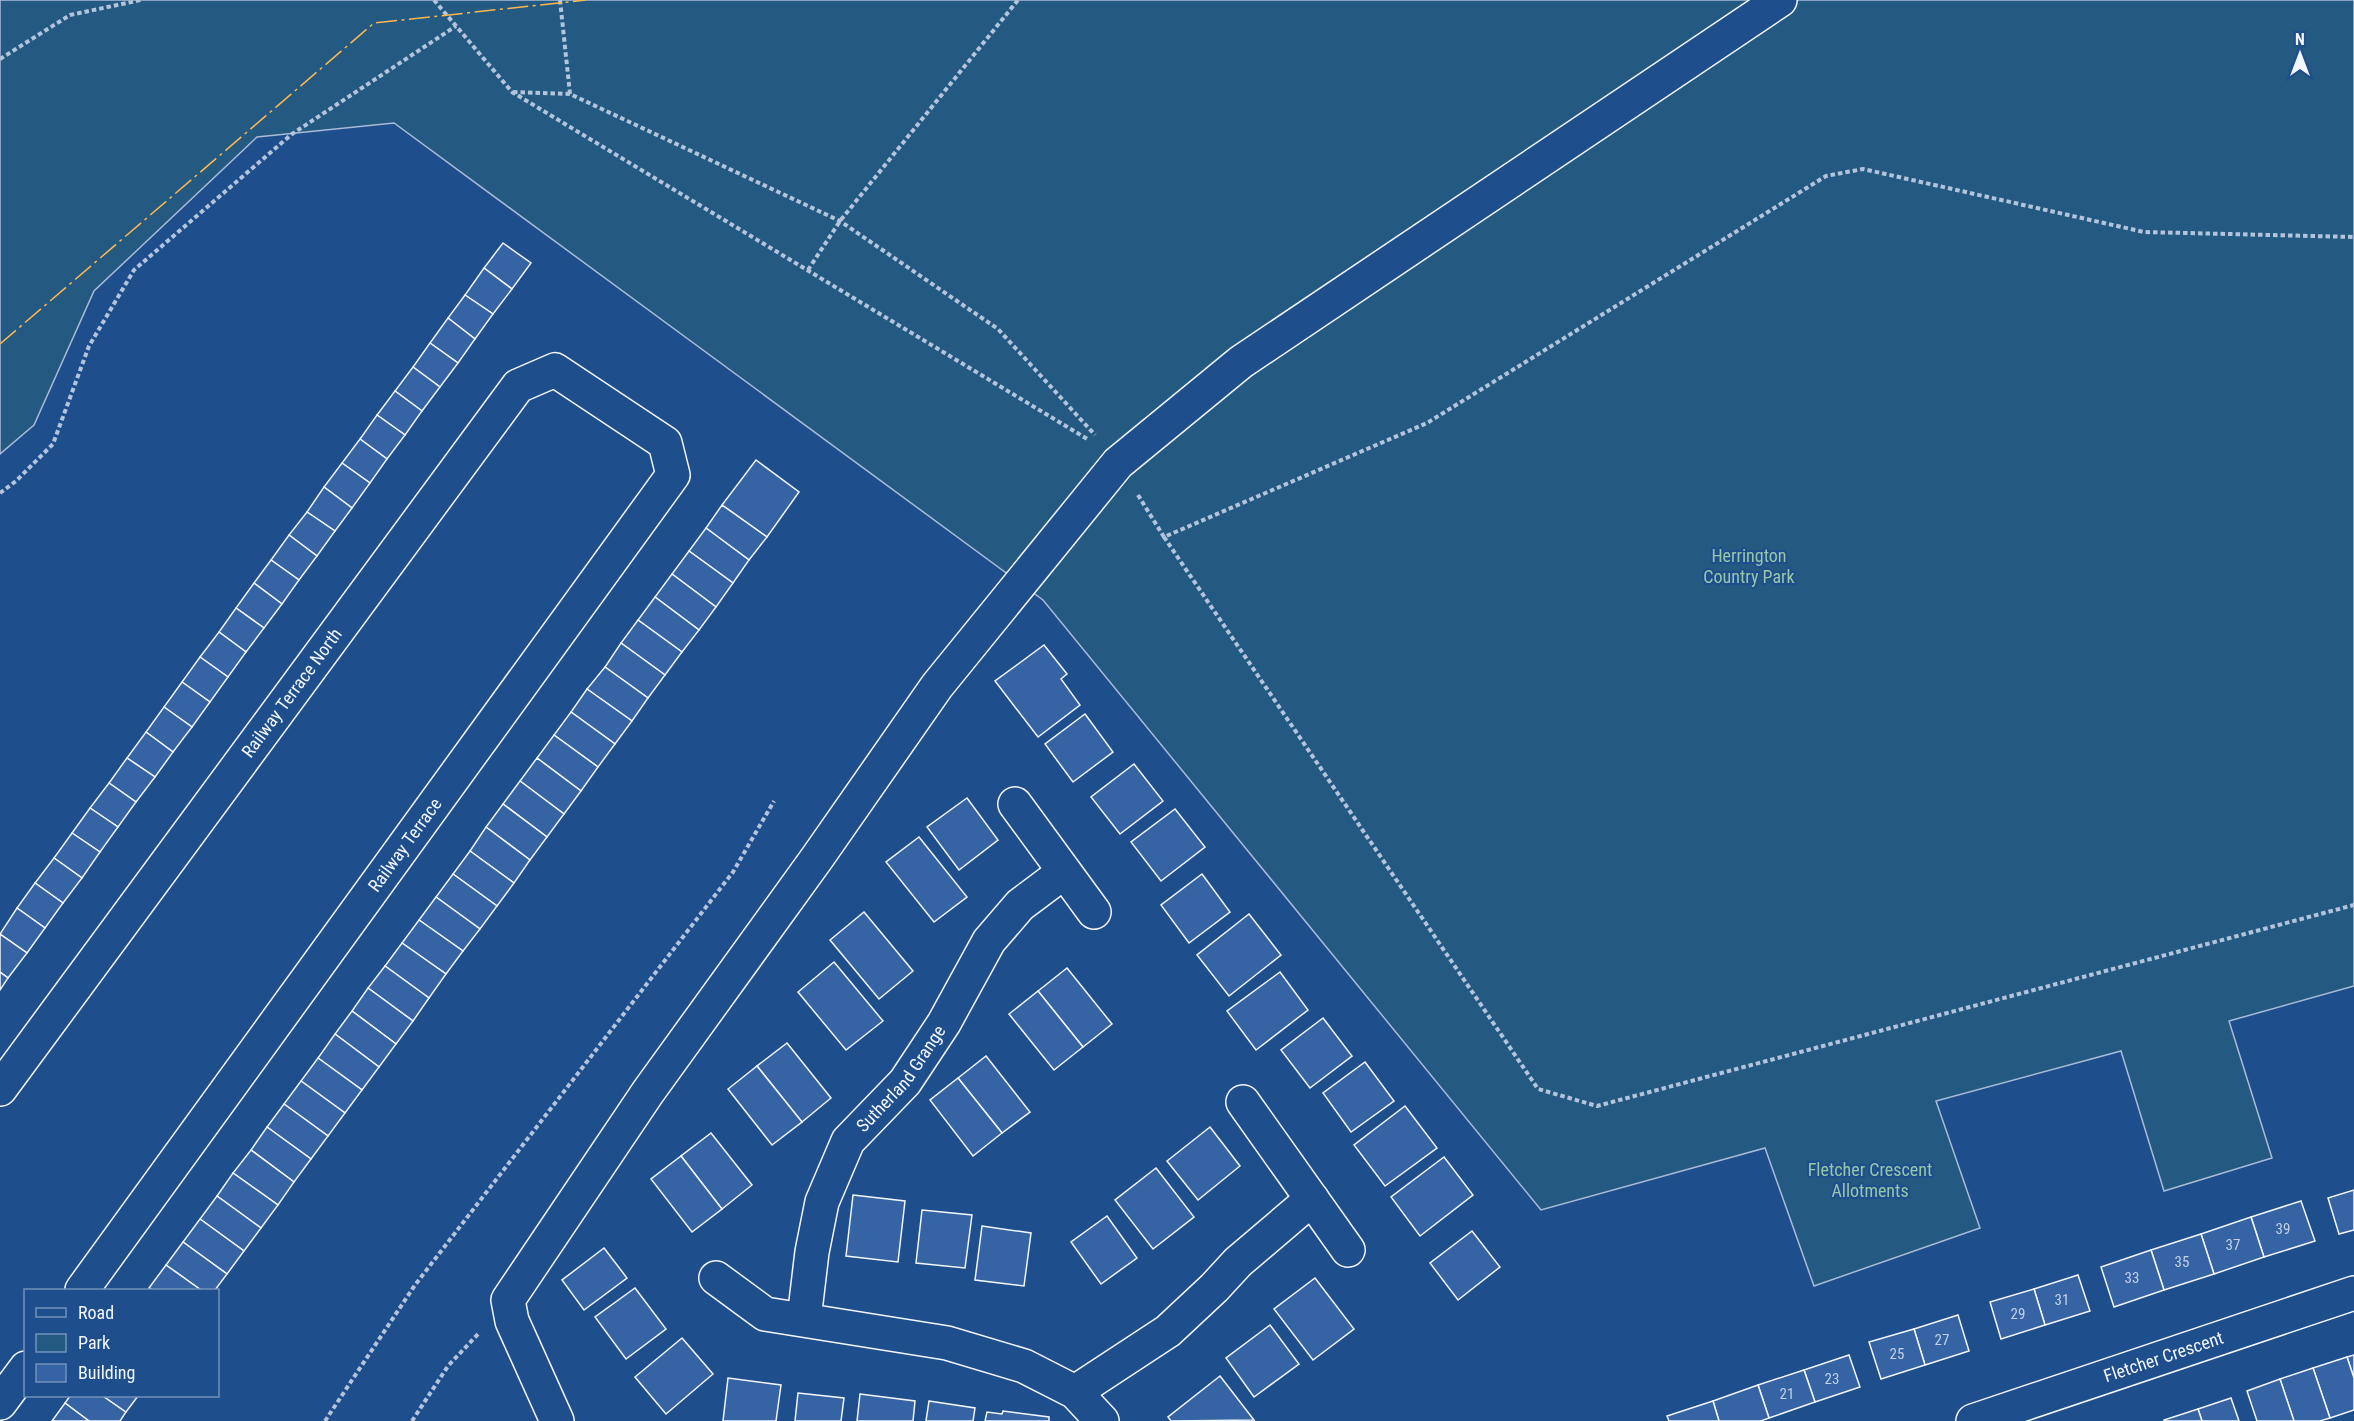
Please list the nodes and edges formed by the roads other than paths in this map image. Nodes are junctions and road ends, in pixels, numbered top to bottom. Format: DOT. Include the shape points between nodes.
graph roads {
  1 [pos="1780,0"];
  2 [pos="613,409"];
  3 [pos="1015,804"];
  4 [pos="1064,872"];
  5 [pos="1094,912"];
  6 [pos="0,1089"];
  7 [pos="1243,1102"];
  8 [pos="1312,1199"];
  9 [pos="1348,1250"];
  10 [pos="716,1278"];
  11 [pos="83,1289"];
  12 [pos="2354,1293"];
  13 [pos="804,1319"];
  14 [pos="24,1371"];
  15 [pos="1075,1392"];
  16 [pos="0,1403"];
  17 [pos="557,1421"];
  18 [pos="1102,1421"];
  19 [pos="1973,1421"];
  1 -- 17 [label="street" via="1241,362 1118,464 937,686 648,1092 508,1300 512,1321"];
  2 -- 6 [label="street, Railway Terrace North" via="555,370 518,386"];
  2 -- 11 [label="street, Railway Terrace" via="665,443 673,475"];
  3 -- 4 [label="street"];
  4 -- 5 [label="street"];
  4 -- 13 [label="street, Sutherland Grange" via="1020,905 989,941 944,1023 905,1082 848,1141 822,1202"];
  7 -- 8 [label="street"];
  8 -- 9 [label="street"];
  8 -- 15 [label="street" via="1168,1330"];
  10 -- 13 [label="street" via="765,1314"];
  12 -- 19 [label="street, Fletcher Crescent"];
  13 -- 15 [label="street" via="947,1343 1024,1366"];
  14 -- 16 [label="street"];
  15 -- 18 [label="street"];
}
